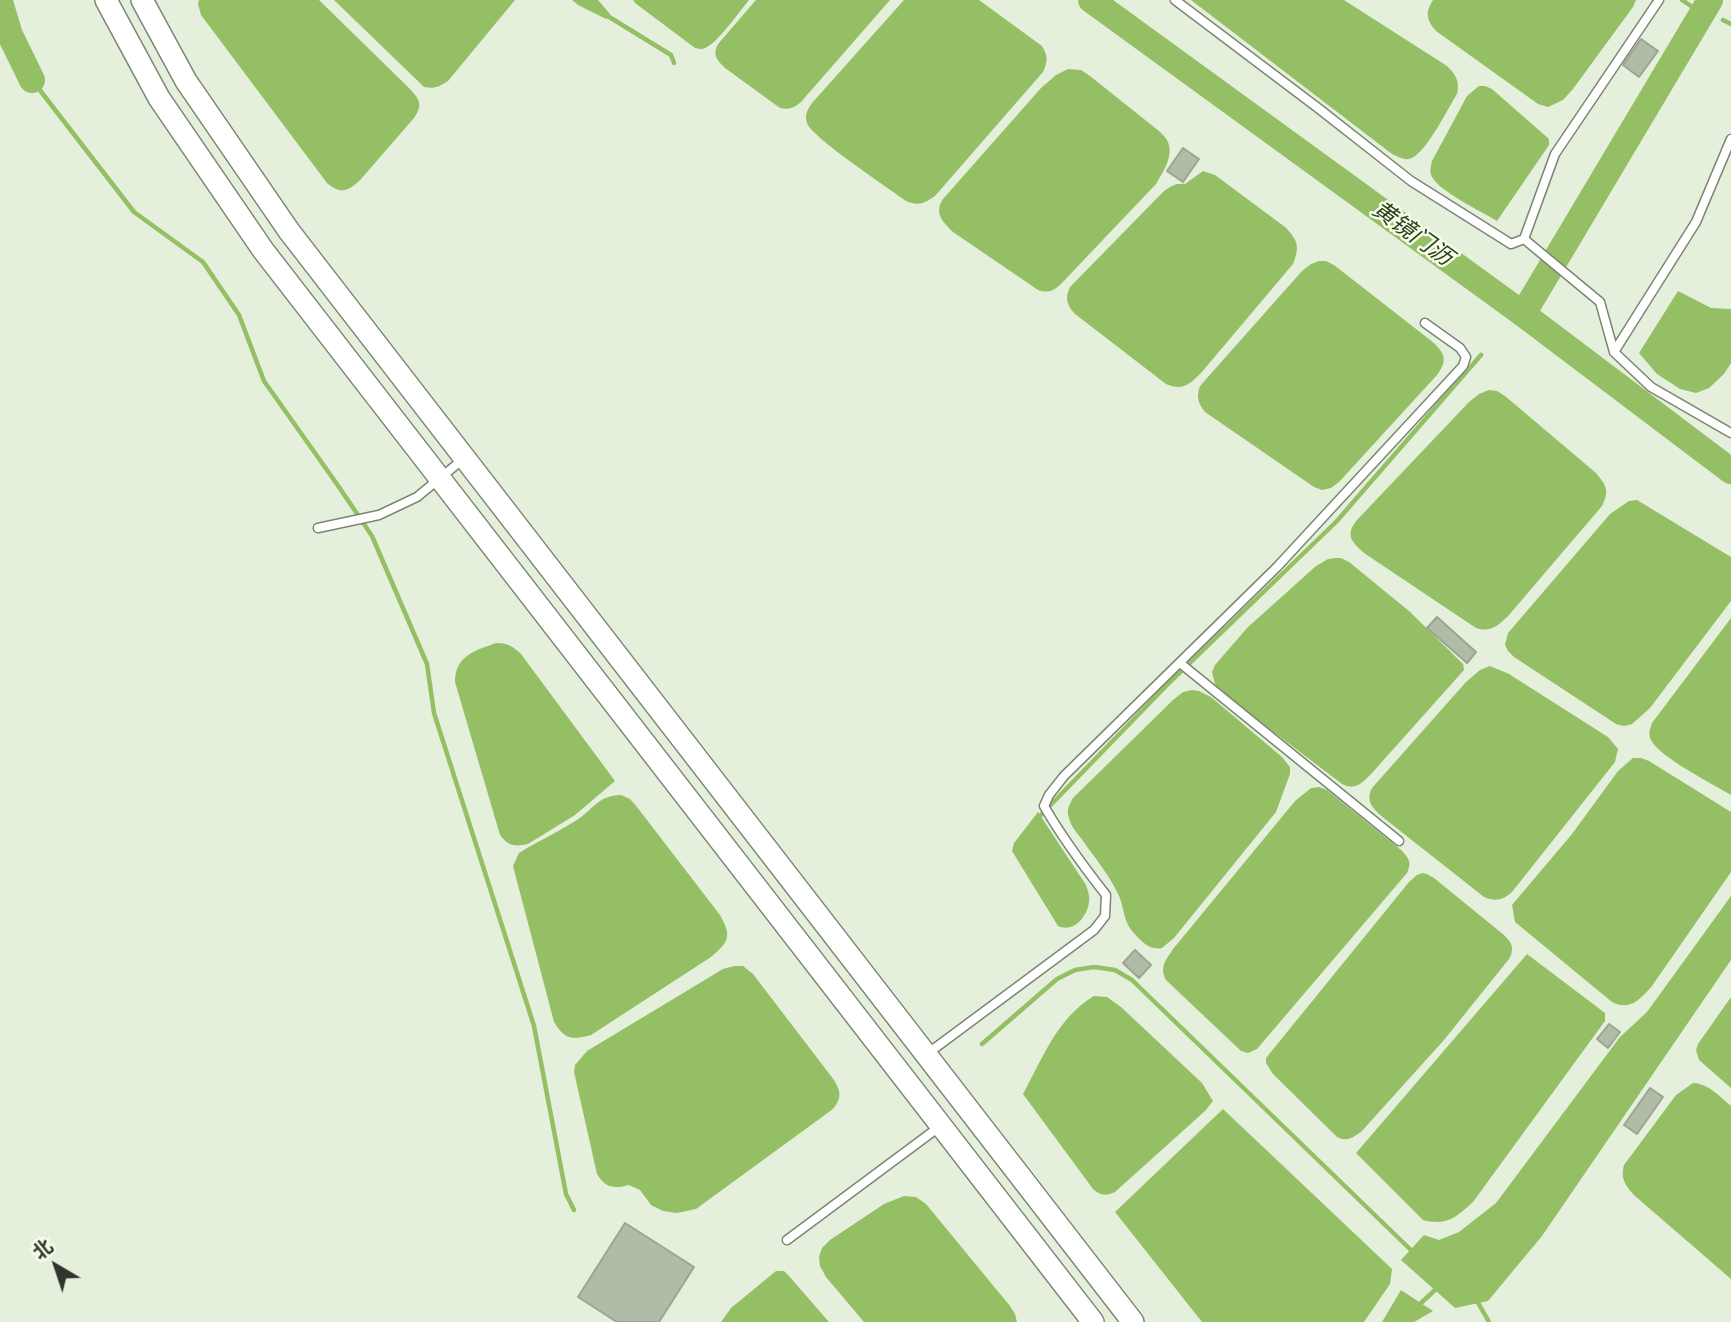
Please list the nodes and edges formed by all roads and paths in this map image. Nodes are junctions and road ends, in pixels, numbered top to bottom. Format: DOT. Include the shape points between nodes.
graph roads {
  1 [pos="106,0"];
  2 [pos="142,0"];
  3 [pos="1175,0"];
  4 [pos="1659,0"];
  5 [pos="1731,139"];
  6 [pos="1524,239"];
  7 [pos="1425,323"];
  8 [pos="1614,352"];
  9 [pos="1731,433"];
  10 [pos="464,458"];
  11 [pos="441,479"];
  12 [pos="318,528"];
  13 [pos="1180,663"];
  14 [pos="1399,841"];
  15 [pos="927,1054"];
  16 [pos="941,1125"];
  17 [pos="787,1240"];
  18 [pos="1093,1322"];
  19 [pos="1133,1322"];
  1 -- 11 [label="main road" via="159,98 263,250"];
  2 -- 10 [label="main road" via="186,81 289,231"];
  3 -- 6 [label="lane" via="1411,181 1511,244"];
  4 -- 6 [label="lane" via="1555,154"];
  5 -- 8 [label="lane" via="1696,222"];
  6 -- 8 [label="lane" via="1600,302"];
  7 -- 13 [label="lane" via="1460,348 1466,357 1463,366 1277,567"];
  8 -- 9 [label="lane" via="1651,387"];
  10 -- 11 [label="lane"];
  10 -- 15 [label="main road"];
  11 -- 12 [label="lane" via="417,497 379,514"];
  11 -- 16 [label="main road"];
  13 -- 14 [label="lane"];
  13 -- 15 [label="lane" via="1064,776 1045,806 1106,895 1105,916 1094,930"];
  15 -- 19 [label="main road"];
  16 -- 17 [label="lane"];
  16 -- 18 [label="main road"];
}
